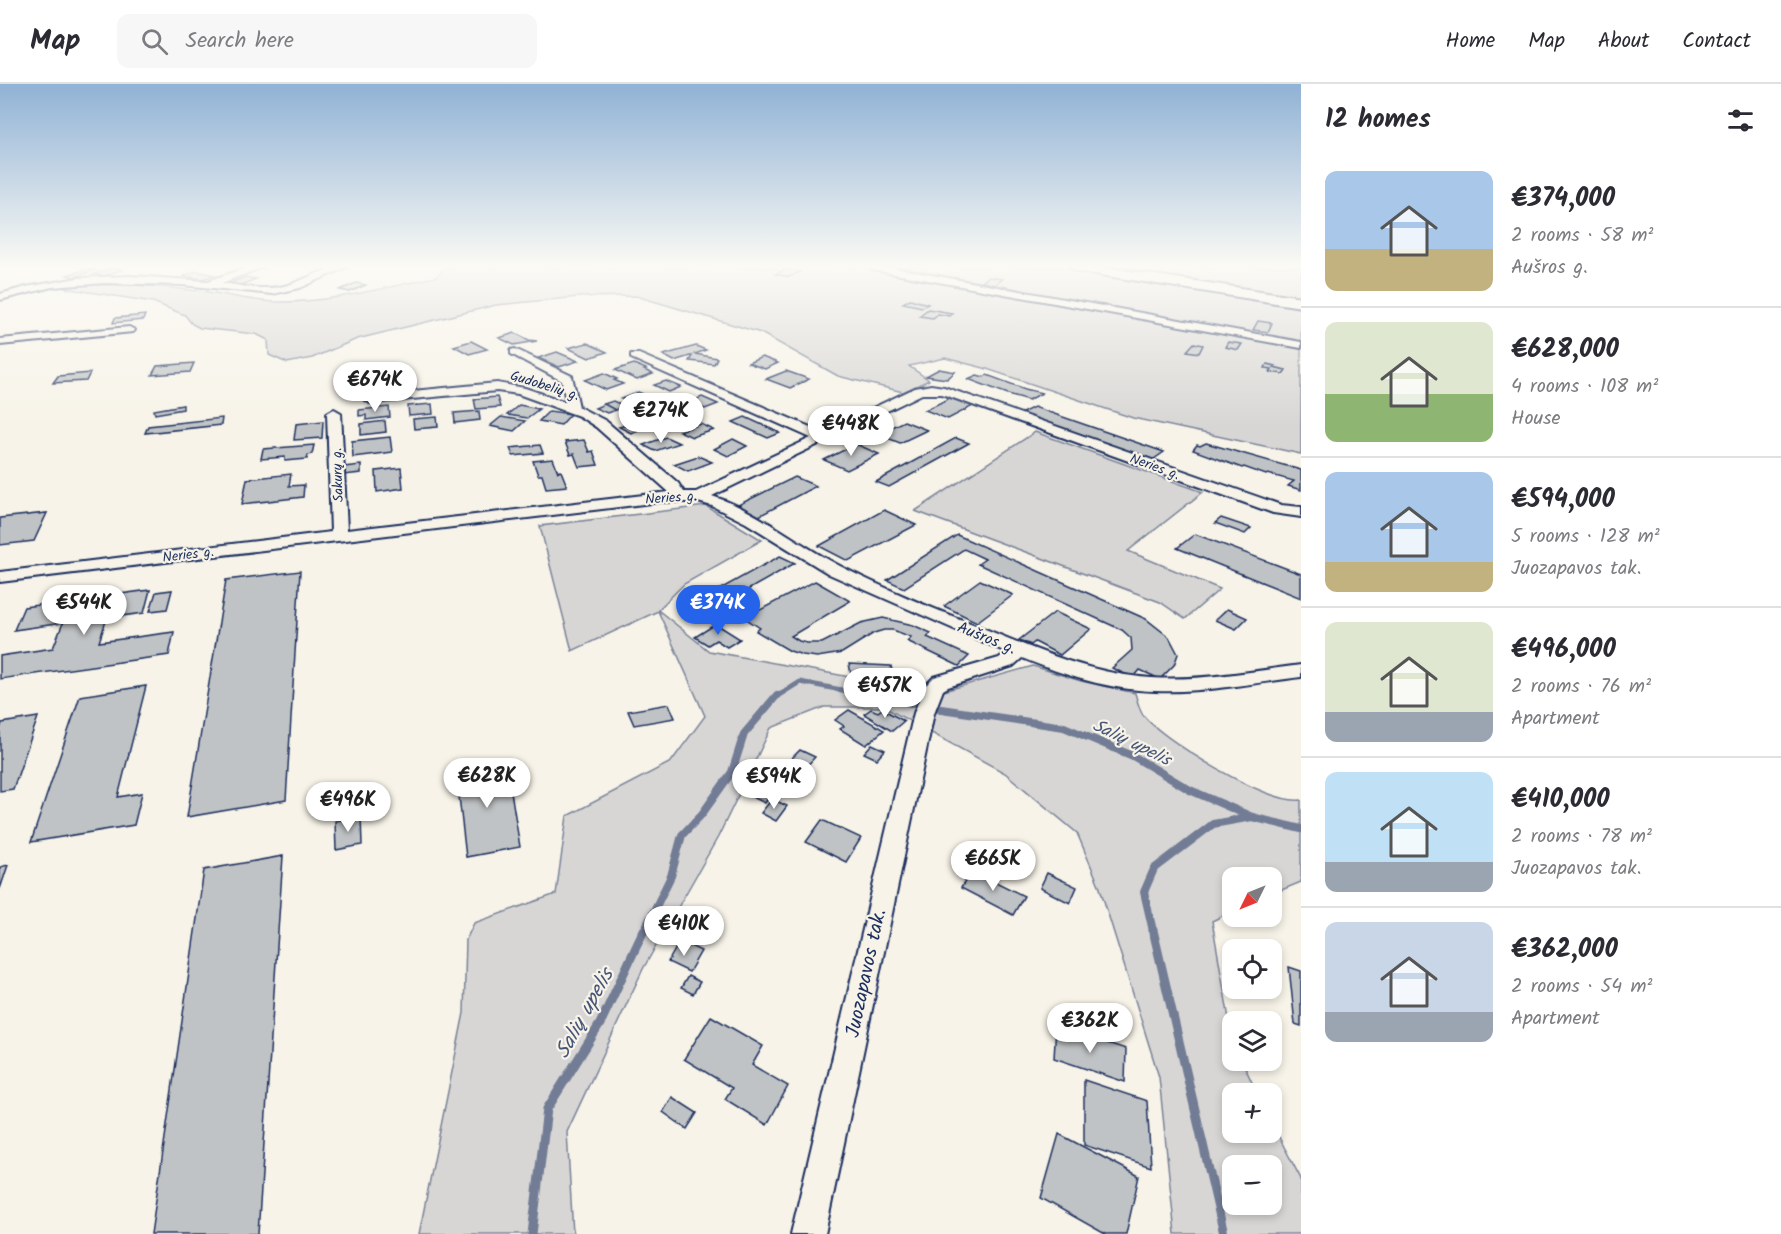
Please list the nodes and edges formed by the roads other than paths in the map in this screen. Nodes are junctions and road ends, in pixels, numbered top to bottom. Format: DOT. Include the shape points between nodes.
graph roads {
  1 [pos="1167,321"];
  2 [pos="129,330"];
  3 [pos="0,342"];
  4 [pos="1301,345"];
  5 [pos="515,352"];
  6 [pos="635,356"];
  7 [pos="370,399"];
  8 [pos="573,408"];
  9 [pos="334,413"];
  10 [pos="821,437"];
  11 [pos="680,497"];
  12 [pos="699,497"];
  13 [pos="1301,512"];
  14 [pos="339,536"];
  15 [pos="0,577"];
  16 [pos="1019,650"];
  17 [pos="1301,671"];
  18 [pos="808,1234"];
  1 -- 4 [label="street"];
  2 -- 3 [label="street"];
  5 -- 8 [label="street" via="568,379"];
  6 -- 10 [label="street"];
  7 -- 8 [label="street, Gudobelių g." via="497,387 521,390"];
  8 -- 11 [label="street, Gudobelių g." via="601,424 673,486"];
  9 -- 14 [label="street, Sakurų g."];
  10 -- 12 [label="street, Neries g."];
  10 -- 13 [label="street, Neries g." via="919,391 937,389 1279,510"];
  11 -- 12 [label="street, Neries g."];
  11 -- 14 [label="street, Neries g."];
  12 -- 16 [label="street, Aušros g." via="719,503 845,575"];
  14 -- 15 [label="street, Neries g."];
  16 -- 17 [label="street, Aušros g." via="1133,683 1213,681"];
  16 -- 18 [label="street, Juozapavos tak." via="1006,662 941,682 934,687 924,713"];
}
